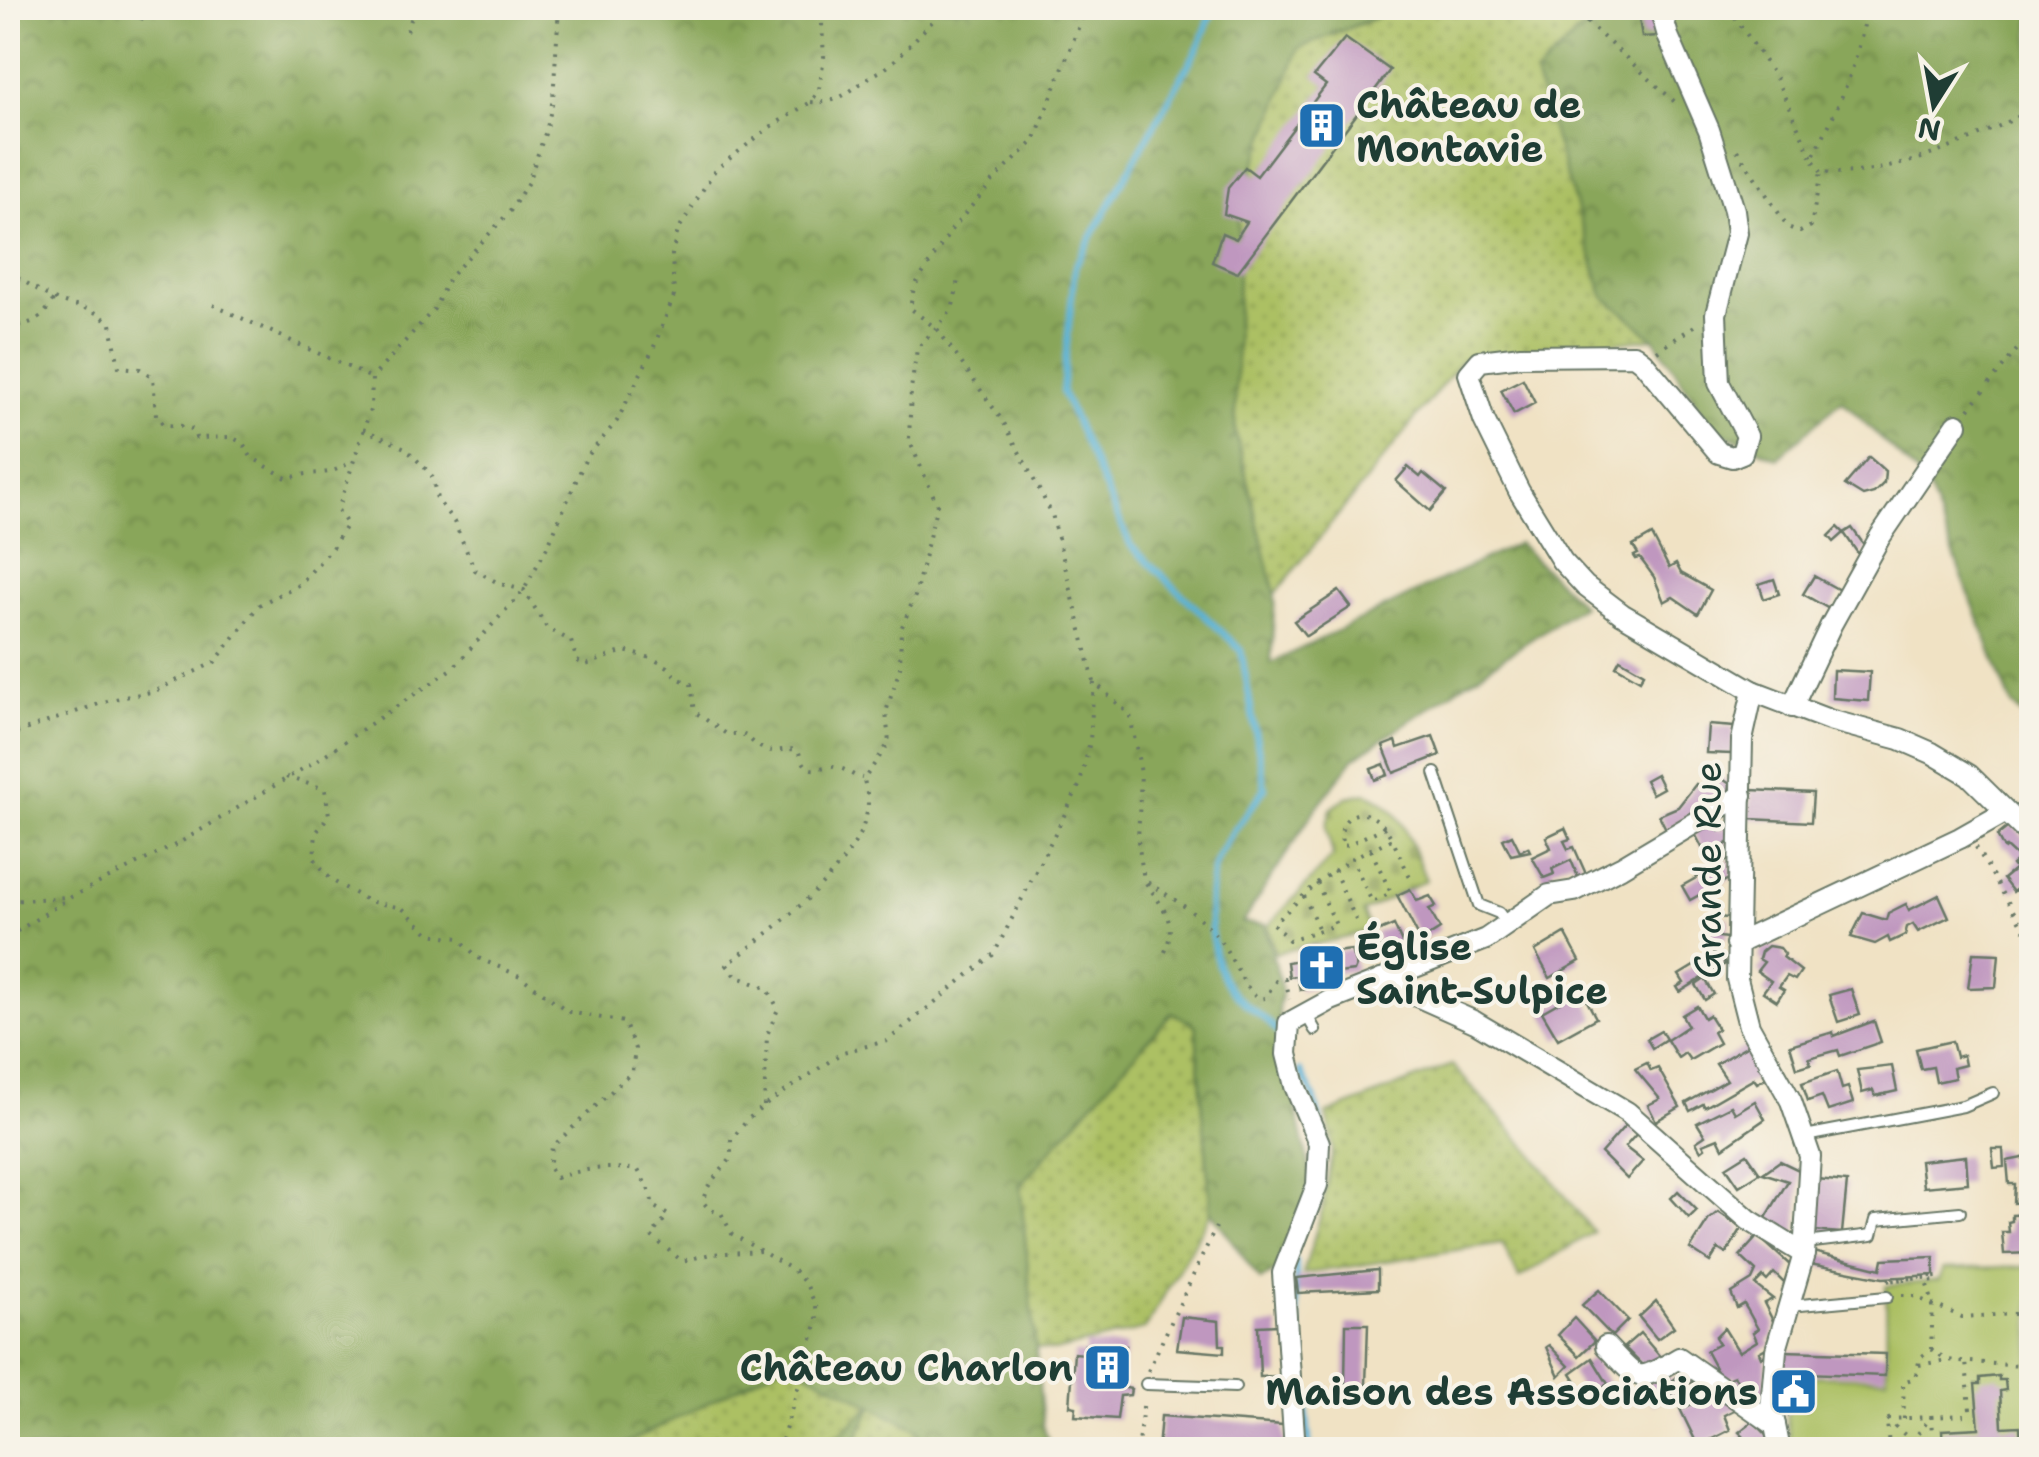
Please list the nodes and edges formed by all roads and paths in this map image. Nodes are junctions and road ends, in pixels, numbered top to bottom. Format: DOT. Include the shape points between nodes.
graph roads {
  1 [pos="145,8"];
  2 [pos="415,8"];
  3 [pos="559,8"];
  4 [pos="822,8"];
  5 [pos="950,8"];
  6 [pos="1086,8"];
  7 [pos="1571,8"];
  8 [pos="1660,8"];
  9 [pos="1729,8"];
  10 [pos="1867,8"];
  11 [pos="141,20"];
  12 [pos="407,31"];
  13 [pos="811,102"];
  14 [pos="1680,106"];
  15 [pos="2032,110"];
  16 [pos="1709,130"];
  17 [pos="1812,158"];
  18 [pos="1821,172"];
  19 [pos="8,274"];
  20 [pos="960,280"];
  21 [pos="54,299"];
  22 [pos="213,306"];
  23 [pos="1716,314"];
  24 [pos="8,326"];
  25 [pos="938,330"];
  26 [pos="2032,331"];
  27 [pos="1643,362"];
  28 [pos="372,378"];
  29 [pos="1957,424"];
  30 [pos="363,430"];
  31 [pos="352,461"];
  32 [pos="524,590"];
  33 [pos="1094,682"];
  34 [pos="1752,691"];
  35 [pos="1792,707"];
  36 [pos="8,740"];
  37 [pos="1435,774"];
  38 [pos="286,778"];
  39 [pos="864,778"];
  40 [pos="1742,795"];
  41 [pos="2006,812"];
  42 [pos="1385,827"];
  43 [pos="1968,833"];
  44 [pos="2032,838"];
  45 [pos="1392,839"];
  46 [pos="1371,850"];
  47 [pos="1352,858"];
  48 [pos="1334,870"];
  49 [pos="1411,879"];
  50 [pos="1144,880"];
  51 [pos="1317,883"];
  52 [pos="1304,896"];
  53 [pos="72,897"];
  54 [pos="8,900"];
  55 [pos="1506,924"];
  56 [pos="1360,927"];
  57 [pos="1318,930"];
  58 [pos="8,937"];
  59 [pos="2032,943"];
  60 [pos="1736,944"];
  61 [pos="1164,952"];
  62 [pos="1381,980"];
  63 [pos="1276,981"];
  64 [pos="1993,1093"];
  65 [pos="764,1106"];
  66 [pos="1805,1136"];
  67 [pos="1960,1212"];
  68 [pos="1216,1228"];
  69 [pos="1805,1249"];
  70 [pos="762,1251"];
  71 [pos="1932,1276"];
  72 [pos="1888,1297"];
  73 [pos="1934,1303"];
  74 [pos="1790,1306"];
  75 [pos="2032,1313"];
  76 [pos="1606,1346"];
  77 [pos="1930,1348"];
  78 [pos="1947,1360"];
  79 [pos="1966,1361"];
  80 [pos="1919,1364"];
  81 [pos="2032,1367"];
  82 [pos="2023,1368"];
  83 [pos="1146,1384"];
  84 [pos="1234,1387"];
  85 [pos="1931,1417"];
  86 [pos="1888,1419"];
  87 [pos="1904,1419"];
  88 [pos="2032,1419"];
  89 [pos="2024,1420"];
  90 [pos="1774,1425"];
  91 [pos="1913,1440"];
  92 [pos="779,1450"];
  93 [pos="1137,1450"];
  94 [pos="1295,1450"];
  95 [pos="1780,1450"];
  96 [pos="1889,1450"];
  97 [pos="1905,1450"];
  98 [pos="1922,1450"];
  99 [pos="1932,1450"];
  100 [pos="2026,1450"];
  1 -- 11 [label="path"];
  2 -- 12 [label="path"];
  3 -- 28 [label="path" via="548,128 528,182 448,278 434,310"];
  4 -- 13 [label="path" via="824,57"];
  5 -- 13 [label="path" via="856,89 841,99"];
  6 -- 25 [label="path" via="1034,141 952,228 914,287 910,308"];
  7 -- 14 [label="path"];
  8 -- 16 [label="street"];
  9 -- 17 [label="path" via="1776,78"];
  10 -- 17 [label="path" via="1845,95"];
  13 -- 32 [label="path" via="716,170 678,230 674,296 646,365 617,422 586,458"];
  15 -- 18 [label="path" via="1916,159 1853,175"];
  16 -- 18 [label="path" via="1731,140 1788,227 1800,232 1811,226"];
  16 -- 23 [label="street" via="1737,233"];
  17 -- 18 [label="path"];
  19 -- 21 [label="path"];
  20 -- 25 [label="path"];
  21 -- 24 [label="path" via="40,320"];
  21 -- 31 [label="path" via="88,306 112,324 119,367 153,377 156,416 164,425 194,430 196,438 231,437 288,479 335,473"];
  22 -- 28 [label="path"];
  23 -- 27 [label="path"];
  23 -- 27 [label="street" via="1719,383 1748,436 1742,452 1718,454"];
  25 -- 33 [label="path" via="1004,423 1052,514"];
  25 -- 39 [label="path" via="917,349 909,440 937,504 901,630 900,668 886,712 889,743"];
  26 -- 29 [label="path"];
  27 -- 34 [label="street" via="1621,354 1521,356 1480,361 1470,374 1518,492 1585,586"];
  28 -- 30 [label="path"];
  29 -- 35 [label="street" via="1880,537"];
  30 -- 31 [label="path"];
  30 -- 32 [label="path" via="405,448 432,476 437,499 475,570"];
  31 -- 36 [label="path" via="338,510 347,524 332,548 300,584 259,605 215,662 155,691 110,700"];
  32 -- 38 [label="path" via="452,669"];
  32 -- 39 [label="path" via="547,628 571,641 577,661 586,665 624,651 651,658 691,684 695,712 728,735 750,735 764,750 798,750 813,770 833,766"];
  33 -- 50 [label="path" via="1130,716 1140,772"];
  33 -- 65 [label="path" via="1080,784 994,954 886,1041 843,1052"];
  34 -- 35 [label="street"];
  34 -- 40 [label="street, Grande Rue" via="1742,740"];
  35 -- 41 [label="street" via="1932,753 1969,775"];
  37 -- 55 [label="lane" via="1479,905 1500,913"];
  38 -- 53 [label="path"];
  38 -- 70 [label="path" via="325,789 329,815 316,833 314,858 331,880 368,902 402,908 430,934 460,938 478,958 520,976 570,1012 624,1022 635,1049 632,1072 552,1147 549,1167 556,1178 610,1166 638,1170 653,1206 668,1215 651,1236 682,1261"];
  39 -- 65 [label="path" via="868,804 858,834 831,876 727,965 768,989 778,1009 767,1035"];
  40 -- 55 [label="street" via="1621,867 1549,896"];
  40 -- 60 [label="street, Grande Rue"];
  41 -- 43 [label="street"];
  41 -- 44 [label="street"];
  42 -- 42 [label="path" via="1374,815 1350,818 1343,847"];
  42 -- 45 [label="path"];
  43 -- 59 [label="path"];
  43 -- 60 [label="street"];
  45 -- 46 [label="path"];
  45 -- 49 [label="path"];
  46 -- 47 [label="path"];
  46 -- 47 [label="path" via="1391,893 1382,898 1372,902"];
  47 -- 48 [label="path"];
  48 -- 51 [label="path"];
  48 -- 56 [label="path"];
  50 -- 61 [label="path" via="1170,919"];
  50 -- 63 [label="path" via="1209,926 1258,999"];
  51 -- 52 [label="path"];
  51 -- 57 [label="path" via="1336,925"];
  52 -- 57 [label="path"];
  52 -- 57 [label="path" via="1273,924 1288,940"];
  53 -- 54 [label="path"];
  53 -- 58 [label="path"];
  55 -- 62 [label="street" via="1455,954"];
  60 -- 66 [label="street, Grande Rue" via="1736,979 1750,1026"];
  62 -- 69 [label="street" via="1475,1022 1628,1112 1749,1220"];
  62 -- 94 [label="street" via="1310,1022 1289,1023 1288,1054 1319,1143 1317,1185 1282,1273"];
  64 -- 66 [label="lane" via="1963,1106"];
  65 -- 70 [label="path" via="731,1140 731,1158 710,1180 703,1202 721,1213 732,1234"];
  66 -- 69 [label="street, Grande Rue"];
  67 -- 69 [label="lane" via="1876,1220 1872,1235"];
  68 -- 83 [label="path"];
  69 -- 74 [label="street, Grande Rue"];
  70 -- 92 [label="path" via="793,1270 816,1306"];
  71 -- 73 [label="path" via="1886,1281 1937,1277 1926,1282"];
  72 -- 73 [label="path" via="1911,1294"];
  72 -- 74 [label="lane"];
  73 -- 75 [label="path" via="1962,1317"];
  73 -- 77 [label="path"];
  74 -- 90 [label="street, Grande Rue" via="1776,1350"];
  76 -- 90 [label="street" via="1635,1376 1647,1377 1678,1358"];
  77 -- 78 [label="path"];
  77 -- 80 [label="path"];
  78 -- 79 [label="path"];
  78 -- 80 [label="path"];
  79 -- 82 [label="path"];
  79 -- 85 [label="path" via="1970,1410"];
  80 -- 87 [label="path" via="1915,1378 1903,1382"];
  81 -- 82 [label="path"];
  82 -- 89 [label="path"];
  83 -- 84 [label="lane"];
  83 -- 93 [label="path"];
  85 -- 87 [label="path"];
  85 -- 91 [label="path"];
  85 -- 99 [label="path"];
  86 -- 87 [label="path"];
  86 -- 91 [label="path"];
  86 -- 96 [label="path"];
  88 -- 89 [label="path"];
  89 -- 100 [label="path"];
  90 -- 95 [label="street, Grande Rue"];
  91 -- 97 [label="path"];
  91 -- 98 [label="path"];
}
